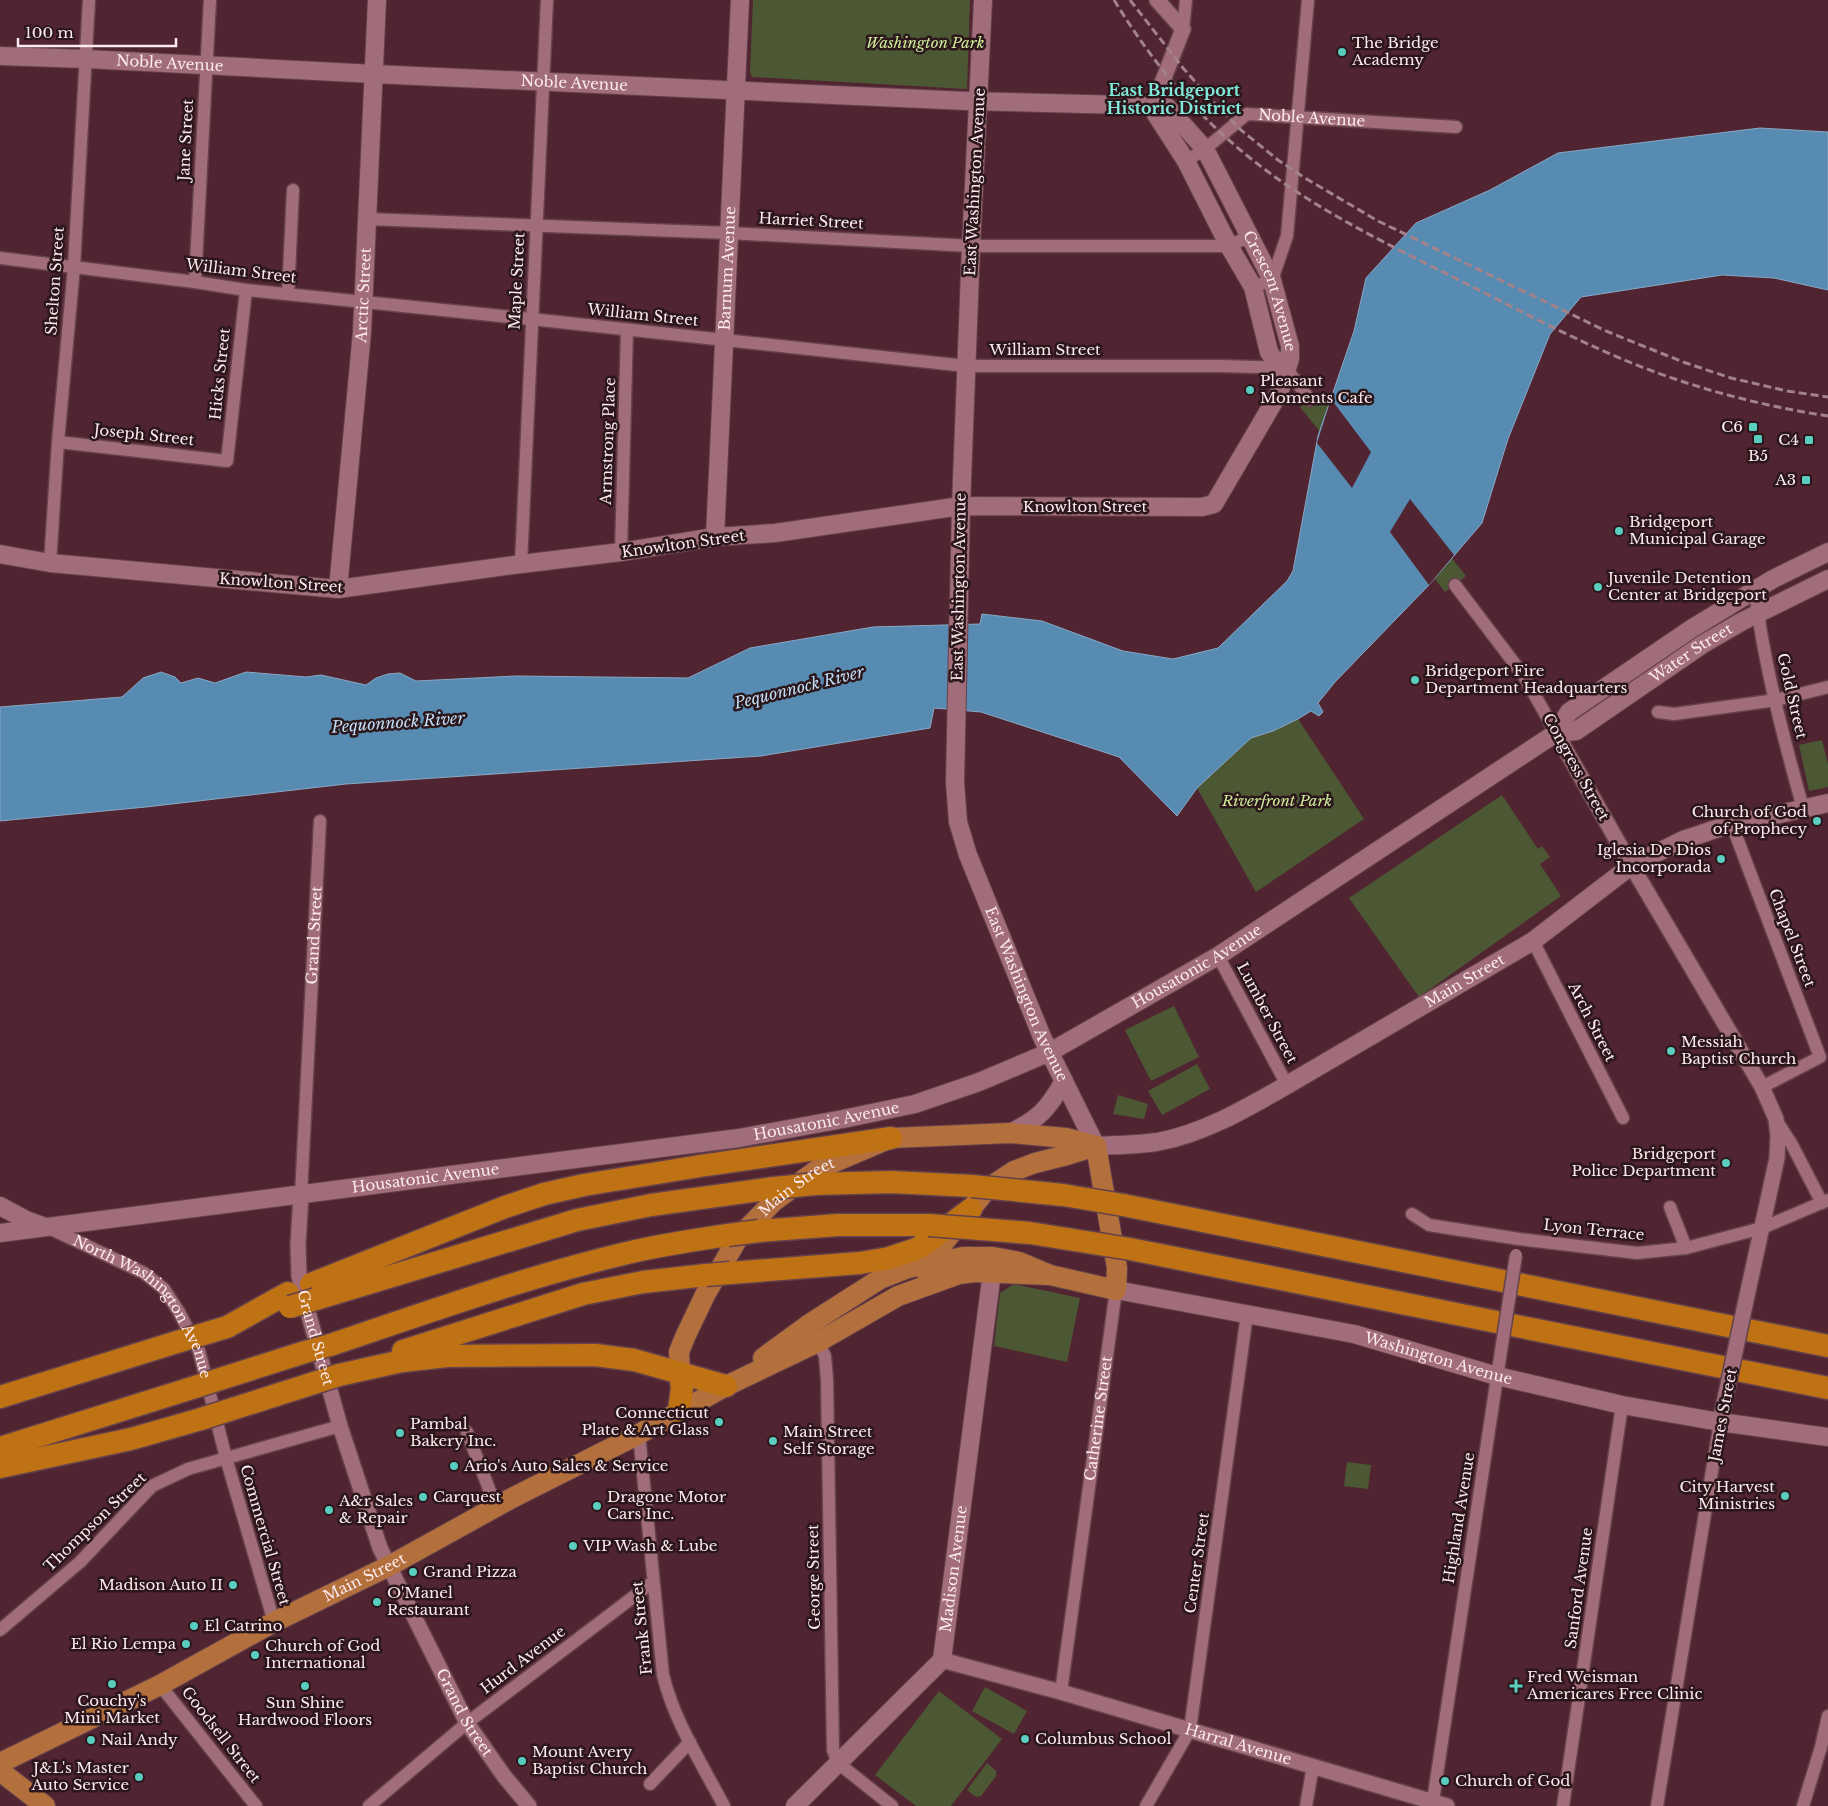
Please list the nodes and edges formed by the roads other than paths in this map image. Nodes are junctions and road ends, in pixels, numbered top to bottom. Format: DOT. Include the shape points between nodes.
graph roads {
  1 [pos="89,0"];
  2 [pos="210,0"];
  3 [pos="377,0"];
  4 [pos="547,0"];
  5 [pos="740,0"];
  6 [pos="983,0"];
  7 [pos="1157,0"];
  8 [pos="1186,0"];
  9 [pos="1308,0"];
  10 [pos="1183,29"];
  11 [pos="0,56"];
  12 [pos="86,59"];
  13 [pos="207,66"];
  14 [pos="374,74"];
  15 [pos="543,82"];
  16 [pos="737,91"];
  17 [pos="978,102"];
  18 [pos="1150,105"];
  19 [pos="1297,118"];
  20 [pos="1456,127"];
  21 [pos="1205,149"];
  22 [pos="1186,161"];
  23 [pos="292,190"];
  24 [pos="368,219"];
  25 [pos="536,226"];
  26 [pos="730,233"];
  27 [pos="1250,236"];
  28 [pos="971,246"];
  29 [pos="1229,246"];
  30 [pos="0,258"];
  31 [pos="74,268"];
  32 [pos="1272,280"];
  33 [pos="195,282"];
  34 [pos="1254,286"];
  35 [pos="246,290"];
  36 [pos="288,294"];
  37 [pos="364,303"];
  38 [pos="532,319"];
  39 [pos="628,330"];
  40 [pos="724,340"];
  41 [pos="966,366"];
  42 [pos="1286,368"];
  43 [pos="1310,400"];
  44 [pos="58,442"];
  45 [pos="227,461"];
  46 [pos="961,506"];
  47 [pos="715,537"];
  48 [pos="621,552"];
  49 [pos="1828,552"];
  50 [pos="0,554"];
  51 [pos="50,563"];
  52 [pos="521,564"];
  53 [pos="1828,579"];
  54 [pos="1455,585"];
  55 [pos="338,589"];
  56 [pos="1754,590"];
  57 [pos="1757,614"];
  58 [pos="1828,687"];
  59 [pos="1776,700"];
  60 [pos="1658,712"];
  61 [pos="1556,732"];
  62 [pos="1828,803"];
  63 [pos="1803,808"];
  64 [pos="320,822"];
  65 [pos="1732,825"];
  66 [pos="1632,865"];
  67 [pos="1533,941"];
  68 [pos="1218,956"];
  69 [pos="1050,1052"];
  70 [pos="1064,1082"];
  71 [pos="1287,1085"];
  72 [pos="1762,1087"];
  73 [pos="1622,1118"];
  74 [pos="1776,1120"];
  75 [pos="1010,1133"];
  76 [pos="891,1138"];
  77 [pos="1096,1146"];
  78 [pos="301,1194"];
  79 [pos="1825,1201"];
  80 [pos="0,1206"];
  81 [pos="1670,1207"];
  82 [pos="971,1208"];
  83 [pos="1412,1214"];
  84 [pos="47,1227"];
  85 [pos="1762,1228"];
  86 [pos="0,1233"];
  87 [pos="1518,1239"];
  88 [pos="1686,1248"];
  89 [pos="929,1264"];
  90 [pos="992,1265"];
  91 [pos="1116,1290"];
  92 [pos="314,1291"];
  93 [pos="898,1296"];
  94 [pos="1248,1314"];
  95 [pos="813,1333"];
  96 [pos="1828,1346"];
  97 [pos="680,1372"];
  98 [pos="339,1375"];
  99 [pos="1497,1376"];
  100 [pos="726,1386"];
  101 [pos="1828,1388"];
  102 [pos="0,1397"];
  103 [pos="1622,1405"];
  104 [pos="679,1411"];
  105 [pos="1720,1422"];
  106 [pos="340,1426"];
  107 [pos="467,1432"];
  108 [pos="639,1434"];
  109 [pos="1828,1437"];
  110 [pos="0,1448"];
  111 [pos="226,1458"];
  112 [pos="0,1466"];
  113 [pos="496,1507"];
  114 [pos="388,1566"];
  115 [pos="653,1582"];
  116 [pos="274,1622"];
  117 [pos="0,1630"];
  118 [pos="942,1660"];
  119 [pos="160,1685"];
  120 [pos="1061,1692"];
  121 [pos="1828,1716"];
  122 [pos="467,1723"];
  123 [pos="1190,1730"];
  124 [pos="690,1742"];
  125 [pos="0,1763"];
  126 [pos="838,1763"];
  127 [pos="1313,1766"];
  128 [pos="0,1771"];
  129 [pos="650,1784"];
  130 [pos="1432,1801"];
  131 [pos="44,1806"];
  132 [pos="256,1806"];
  133 [pos="370,1806"];
  134 [pos="530,1806"];
  135 [pos="724,1806"];
  136 [pos="796,1806"];
  137 [pos="892,1806"];
  138 [pos="1146,1806"];
  139 [pos="1306,1806"];
  140 [pos="1447,1806"];
  141 [pos="1563,1806"];
  142 [pos="1657,1806"];
  143 [pos="1803,1806"];
  1 -- 12 [label="street, Shelton Street"];
  2 -- 13 [label="street, Jane Street"];
  3 -- 14 [label="main road, Arctic Street"];
  4 -- 15 [label="street, Maple Street"];
  5 -- 16 [label="main road, Barnum Avenue"];
  6 -- 17 [label="main road, East Washington Avenue"];
  7 -- 10 [label="street"];
  8 -- 10 [label="street"];
  9 -- 19 [label="street"];
  10 -- 18 [label="street"];
  11 -- 12 [label="main road, Noble Avenue"];
  12 -- 13 [label="main road, Noble Avenue"];
  12 -- 31 [label="street, Shelton Street"];
  13 -- 14 [label="main road, Noble Avenue"];
  13 -- 33 [label="street, Jane Street"];
  14 -- 15 [label="main road, Noble Avenue"];
  14 -- 24 [label="main road, Arctic Street"];
  15 -- 16 [label="main road, Noble Avenue"];
  15 -- 25 [label="street, Maple Street"];
  16 -- 17 [label="main road, Noble Avenue"];
  16 -- 26 [label="main road, Barnum Avenue"];
  17 -- 18 [label="main road, Noble Avenue"];
  17 -- 28 [label="main road, East Washington Avenue"];
  18 -- 21 [label="main road, Crescent Avenue" via="1166,106"];
  18 -- 22 [label="main road, Crescent Avenue"];
  19 -- 20 [label="street, Noble Avenue"];
  19 -- 21 [label="street, Noble Avenue" via="1247,114"];
  19 -- 32 [label="street" via="1287,236"];
  21 -- 22 [label="street, Noble Avenue"];
  21 -- 27 [label="main road, Crescent Avenue"];
  22 -- 29 [label="main road, Crescent Avenue"];
  23 -- 36 [label="street"];
  24 -- 25 [label="street, Harriet Street"];
  24 -- 37 [label="main road, Arctic Street"];
  25 -- 26 [label="street, Harriet Street"];
  25 -- 38 [label="street, Maple Street"];
  26 -- 28 [label="street, Harriet Street"];
  26 -- 40 [label="main road, Barnum Avenue"];
  27 -- 29 [label="street, Harriet Street"];
  27 -- 32 [label="main road, Crescent Avenue"];
  28 -- 29 [label="street, Harriet Street"];
  28 -- 41 [label="main road, East Washington Avenue"];
  29 -- 34 [label="main road, Crescent Avenue"];
  30 -- 31 [label="street, William Street"];
  31 -- 33 [label="street, William Street"];
  31 -- 44 [label="street, Shelton Street"];
  32 -- 34 [label="street"];
  32 -- 42 [label="main road, Crescent Avenue" via="1290,346"];
  33 -- 35 [label="street, William Street"];
  34 -- 42 [label="main road, Crescent Avenue" via="1269,352"];
  35 -- 36 [label="street, William Street"];
  35 -- 45 [label="street, Hicks Street"];
  36 -- 37 [label="street, William Street"];
  37 -- 38 [label="street, William Street"];
  37 -- 55 [label="main road, Arctic Street"];
  38 -- 39 [label="street, William Street"];
  38 -- 52 [label="street, Maple Street"];
  39 -- 40 [label="street, William Street"];
  39 -- 48 [label="street, Armstrong Place"];
  40 -- 41 [label="street, William Street"];
  40 -- 47 [label="main road, Barnum Avenue"];
  41 -- 42 [label="street, William Street"];
  41 -- 46 [label="main road, East Washington Avenue"];
  42 -- 43 [label="street"];
  42 -- 46 [label="main road, Knowlton Street" via="1279,393 1214,504 1202,507"];
  44 -- 45 [label="street, Joseph Street"];
  44 -- 51 [label="street, Shelton Street"];
  46 -- 47 [label="main road, Knowlton Street" via="774,533"];
  46 -- 69 [label="main road, East Washington Avenue" via="955,782 958,822 968,856"];
  47 -- 48 [label="main road, Knowlton Street"];
  48 -- 52 [label="main road, Knowlton Street"];
  49 -- 56 [label="main road, Water Street"];
  50 -- 51 [label="main road, Knowlton Street"];
  51 -- 55 [label="main road, Knowlton Street"];
  52 -- 55 [label="main road, Knowlton Street"];
  53 -- 57 [label="main road, Water Street"];
  54 -- 61 [label="street, Congress Street" via="1524,676"];
  56 -- 57 [label="street, Gold Street"];
  56 -- 61 [label="main road, Water Street" via="1569,712"];
  57 -- 59 [label="street, Gold Street"];
  57 -- 61 [label="main road, Water Street" via="1703,644 1576,731"];
  58 -- 59 [label="street"];
  59 -- 60 [label="street" via="1674,714"];
  59 -- 63 [label="street, Gold Street"];
  61 -- 66 [label="street, Congress Street"];
  61 -- 68 [label="main road, Housatonic Avenue"];
  62 -- 63 [label="main road, Main Street"];
  63 -- 65 [label="main road, Main Street"];
  64 -- 78 [label="street, Grand Street"];
  65 -- 66 [label="main road, Main Street" via="1683,840"];
  65 -- 72 [label="street, Chapel Street" via="1820,1057"];
  66 -- 67 [label="main road, Main Street"];
  66 -- 72 [label="street, Congress Street"];
  67 -- 71 [label="main road, Main Street"];
  67 -- 73 [label="street, Arch Street"];
  68 -- 69 [label="main road, Housatonic Avenue"];
  68 -- 71 [label="street, Lumber Street"];
  69 -- 70 [label="main road, East Washington Avenue"];
  69 -- 78 [label="main road, Housatonic Avenue" via="915,1104 843,1119 740,1138"];
  70 -- 75 [label="main road, Main Street" via="1050,1105 1029,1124"];
  70 -- 77 [label="main road, East Washington Avenue"];
  71 -- 77 [label="main road, Main Street" via="1201,1129 1158,1142"];
  72 -- 74 [label="street, James Street"];
  74 -- 79 [label="street"];
  74 -- 85 [label="street, James Street" via="1777,1158"];
  75 -- 76 [label="main road, Main Street"];
  75 -- 77 [label="main road, Main Street" via="1066,1138"];
  76 -- 92 [label="highway" via="727,1161 551,1192 511,1205"];
  76 -- 97 [label="main road, Main Street" via="818,1169 774,1202 738,1238 684,1337 679,1357"];
  77 -- 82 [label="main road, Main Street" via="1014,1171 987,1189"];
  77 -- 91 [label="main road, Catherine Street" via="1117,1268"];
  78 -- 84 [label="main road, Housatonic Avenue"];
  78 -- 106 [label="street, Grand Street" via="299,1276"];
  79 -- 85 [label="street, Lyon Terrace"];
  80 -- 84 [label="main road, North Washington Avenue"];
  81 -- 88 [label="street"];
  82 -- 89 [label="main road, Main Street"];
  82 -- 98 [label="highway, bridge" via="916,1249 889,1258 643,1282 583,1294 381,1358"];
  83 -- 87 [label="street, Lyon Terrace" via="1429,1225"];
  84 -- 86 [label="main road, Housatonic Avenue"];
  84 -- 111 [label="street, North Washington Avenue" via="144,1273 164,1289 199,1351"];
  85 -- 88 [label="street, Lyon Terrace"];
  85 -- 105 [label="street, James Street, bridge"];
  87 -- 88 [label="street, Lyon Terrace" via="1637,1253"];
  87 -- 99 [label="street, Highland Avenue, bridge"];
  89 -- 90 [label="main road, Main Street" via="963,1257"];
  89 -- 93 [label="main road, Main Street"];
  89 -- 95 [label="main road, Main Street" via="880,1278"];
  90 -- 91 [label="main road, Washington Avenue"];
  90 -- 93 [label="main road, Main Street"];
  90 -- 118 [label="main road, Madison Avenue"];
  91 -- 94 [label="main road, Washington Avenue"];
  91 -- 120 [label="street, Catherine Street"];
  92 -- 96 [label="highway, bridge" via="577,1220 651,1205 815,1184 891,1182 1045,1193 1123,1205"];
  92 -- 102 [label="highway, bridge" via="226,1327"];
  93 -- 95 [label="main road, Main Street"];
  94 -- 99 [label="main road, Washington Avenue" via="1354,1334"];
  94 -- 123 [label="street, Center Street"];
  95 -- 100 [label="main road, Main Street"];
  95 -- 126 [label="street, George Street" via="825,1356 827,1380 833,1750"];
  97 -- 98 [label="highway" via="620,1357 540,1354 433,1357"];
  97 -- 100 [label="highway"];
  97 -- 104 [label="highway"];
  98 -- 112 [label="highway, bridge" via="131,1439"];
  99 -- 103 [label="main road, Washington Avenue"];
  99 -- 130 [label="street, Highland Avenue"];
  100 -- 104 [label="main road, Main Street"];
  101 -- 110 [label="highway, bridge" via="1130,1249 1030,1233 929,1225 838,1225 728,1235 647,1249 572,1267"];
  103 -- 105 [label="main road, Washington Avenue"];
  103 -- 141 [label="street, Sanford Avenue"];
  104 -- 108 [label="main road, Main Street"];
  105 -- 109 [label="main road, Washington Avenue"];
  105 -- 142 [label="street, James Street"];
  106 -- 111 [label="street, Thompson Street"];
  106 -- 114 [label="street, Grand Street"];
  107 -- 113 [label="street"];
  108 -- 113 [label="main road, Main Street"];
  108 -- 115 [label="street, Frank Street"];
  111 -- 116 [label="street, Commercial Street"];
  111 -- 117 [label="street, Thompson Street" via="188,1469 152,1486 80,1562"];
  113 -- 114 [label="main road, Main Street"];
  114 -- 116 [label="main road, Main Street"];
  114 -- 122 [label="street, Grand Street"];
  115 -- 122 [label="street, Hurd Avenue"];
  115 -- 124 [label="street, Frank Street" via="666,1690"];
  116 -- 119 [label="main road, Main Street"];
  118 -- 120 [label="street, Harral Avenue"];
  118 -- 126 [label="main road"];
  119 -- 125 [label="main road, Main Street"];
  119 -- 132 [label="street, Goodsell Street"];
  120 -- 123 [label="street, Harral Avenue"];
  121 -- 143 [label="street"];
  122 -- 133 [label="street, Hurd Avenue"];
  122 -- 134 [label="street, Grand Street" via="504,1776"];
  123 -- 127 [label="street, Harral Avenue"];
  123 -- 138 [label="street, Center Street"];
  124 -- 129 [label="street"];
  124 -- 135 [label="street, Frank Street"];
  126 -- 136 [label="main road"];
  126 -- 137 [label="street"];
  127 -- 130 [label="street, Harral Avenue"];
  127 -- 139 [label="street"];
  128 -- 131 [label="main road"];
  130 -- 140 [label="street, Harral Avenue"];
}
